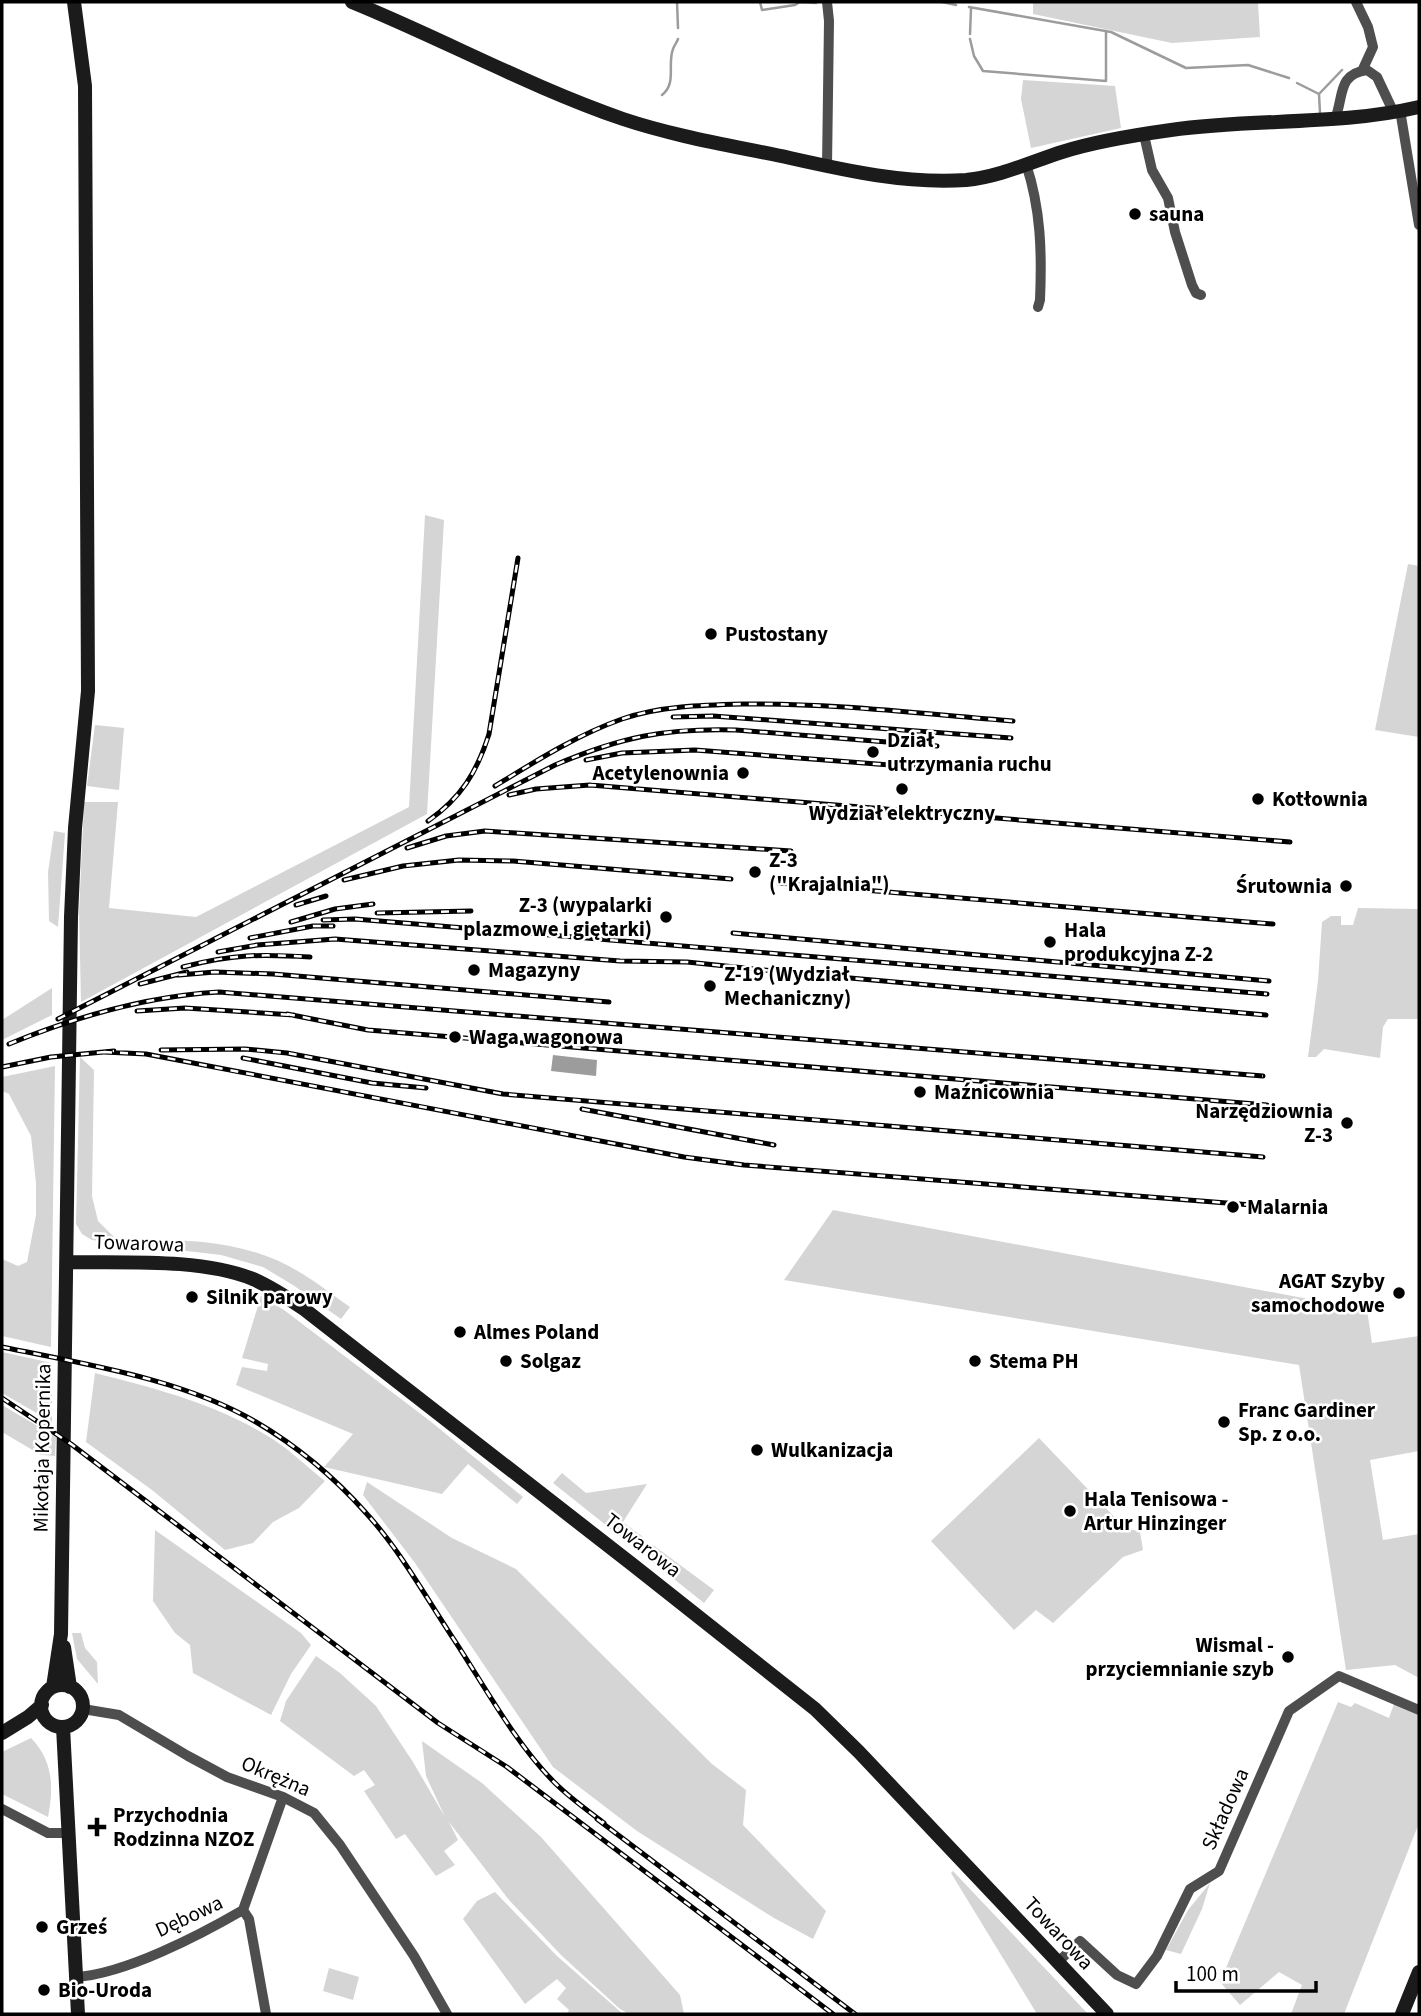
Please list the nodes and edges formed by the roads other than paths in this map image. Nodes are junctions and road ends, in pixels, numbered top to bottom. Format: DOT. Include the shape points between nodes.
graph roads {
  1 [pos="74,2"];
  2 [pos="352,2"];
  3 [pos="827,2"];
  4 [pos="1356,2"];
  5 [pos="1362,71"];
  6 [pos="1419,107"];
  7 [pos="1396,111"];
  8 [pos="1335,119"];
  9 [pos="1144,135"];
  10 [pos="1026,164"];
  11 [pos="827,166"];
  12 [pos="1419,225"];
  13 [pos="1201,295"];
  14 [pos="1038,307"];
  15 [pos="67,1262"];
  16 [pos="61,1634"];
  17 [pos="53,1687"];
  18 [pos="70,1687"];
  19 [pos="41,1705"];
  20 [pos="83,1709"];
  21 [pos="1419,1710"];
  22 [pos="48,1721"];
  23 [pos="63,1727"];
  24 [pos="2,1735"];
  25 [pos="283,1797"];
  26 [pos="2,1809"];
  27 [pos="69,1833"];
  28 [pos="243,1910"];
  29 [pos="1058,1962"];
  30 [pos="1419,1972"];
  31 [pos="76,1977"];
  32 [pos="78,2014"];
  33 [pos="266,2014"];
  34 [pos="447,2014"];
  35 [pos="1107,2014"];
  36 [pos="1402,2014"];
  1 -- 15 [label="street, Mikołaja Kopernika" via="85,86 88,691 71,917"];
  2 -- 11 [label="street" via="624,119"];
  3 -- 11 [label="street"];
  4 -- 5 [label="street" via="1373,47"];
  5 -- 7 [label="street" via="1377,77"];
  5 -- 8 [label="street" via="1348,78"];
  6 -- 7 [label="street"];
  7 -- 8 [label="street"];
  7 -- 12 [label="street"];
  8 -- 9 [label="street" via="1190,127"];
  9 -- 10 [label="street" via="1087,145"];
  9 -- 13 [label="street" via="1152,170 1168,198 1192,285"];
  10 -- 11 [label="street" via="992,175 952,180 907,180"];
  10 -- 14 [label="street" via="1042,248"];
  15 -- 16 [label="street, Mikołaja Kopernika"];
  15 -- 29 [label="street, Towarowa" via="149,1263 231,1272 264,1284 304,1309 815,1709"];
  16 -- 17 [label="street, Mikołaja Kopernika"];
  16 -- 18 [label="street, Mikołaja Kopernika"];
  17 -- 18 [label="street"];
  17 -- 19 [label="street"];
  18 -- 20 [label="street" via="80,1696"];
  19 -- 22 [label="street"];
  19 -- 24 [label="street"];
  20 -- 23 [label="street" via="76,1721"];
  20 -- 25 [label="street, Okrężna" via="119,1715 227,1777"];
  21 -- 29 [label="street, Składowa" via="1339,1676 1289,1711 1219,1871 1190,1889 1157,1956 1136,1984 1117,1975 1080,1941"];
  22 -- 23 [label="street"];
  22 -- 24 [label="street"];
  23 -- 27 [label="street"];
  25 -- 28 [label="street, Dębowa"];
  25 -- 34 [label="street, Okrężna" via="314,1813 340,1844"];
  26 -- 27 [label="street" via="48,1833"];
  27 -- 31 [label="street"];
  28 -- 31 [label="street, Dębowa" via="132,1964"];
  28 -- 33 [label="street" via="249,1919"];
  29 -- 35 [label="street, Towarowa"];
  30 -- 36 [label="street"];
  31 -- 32 [label="street"];
}
